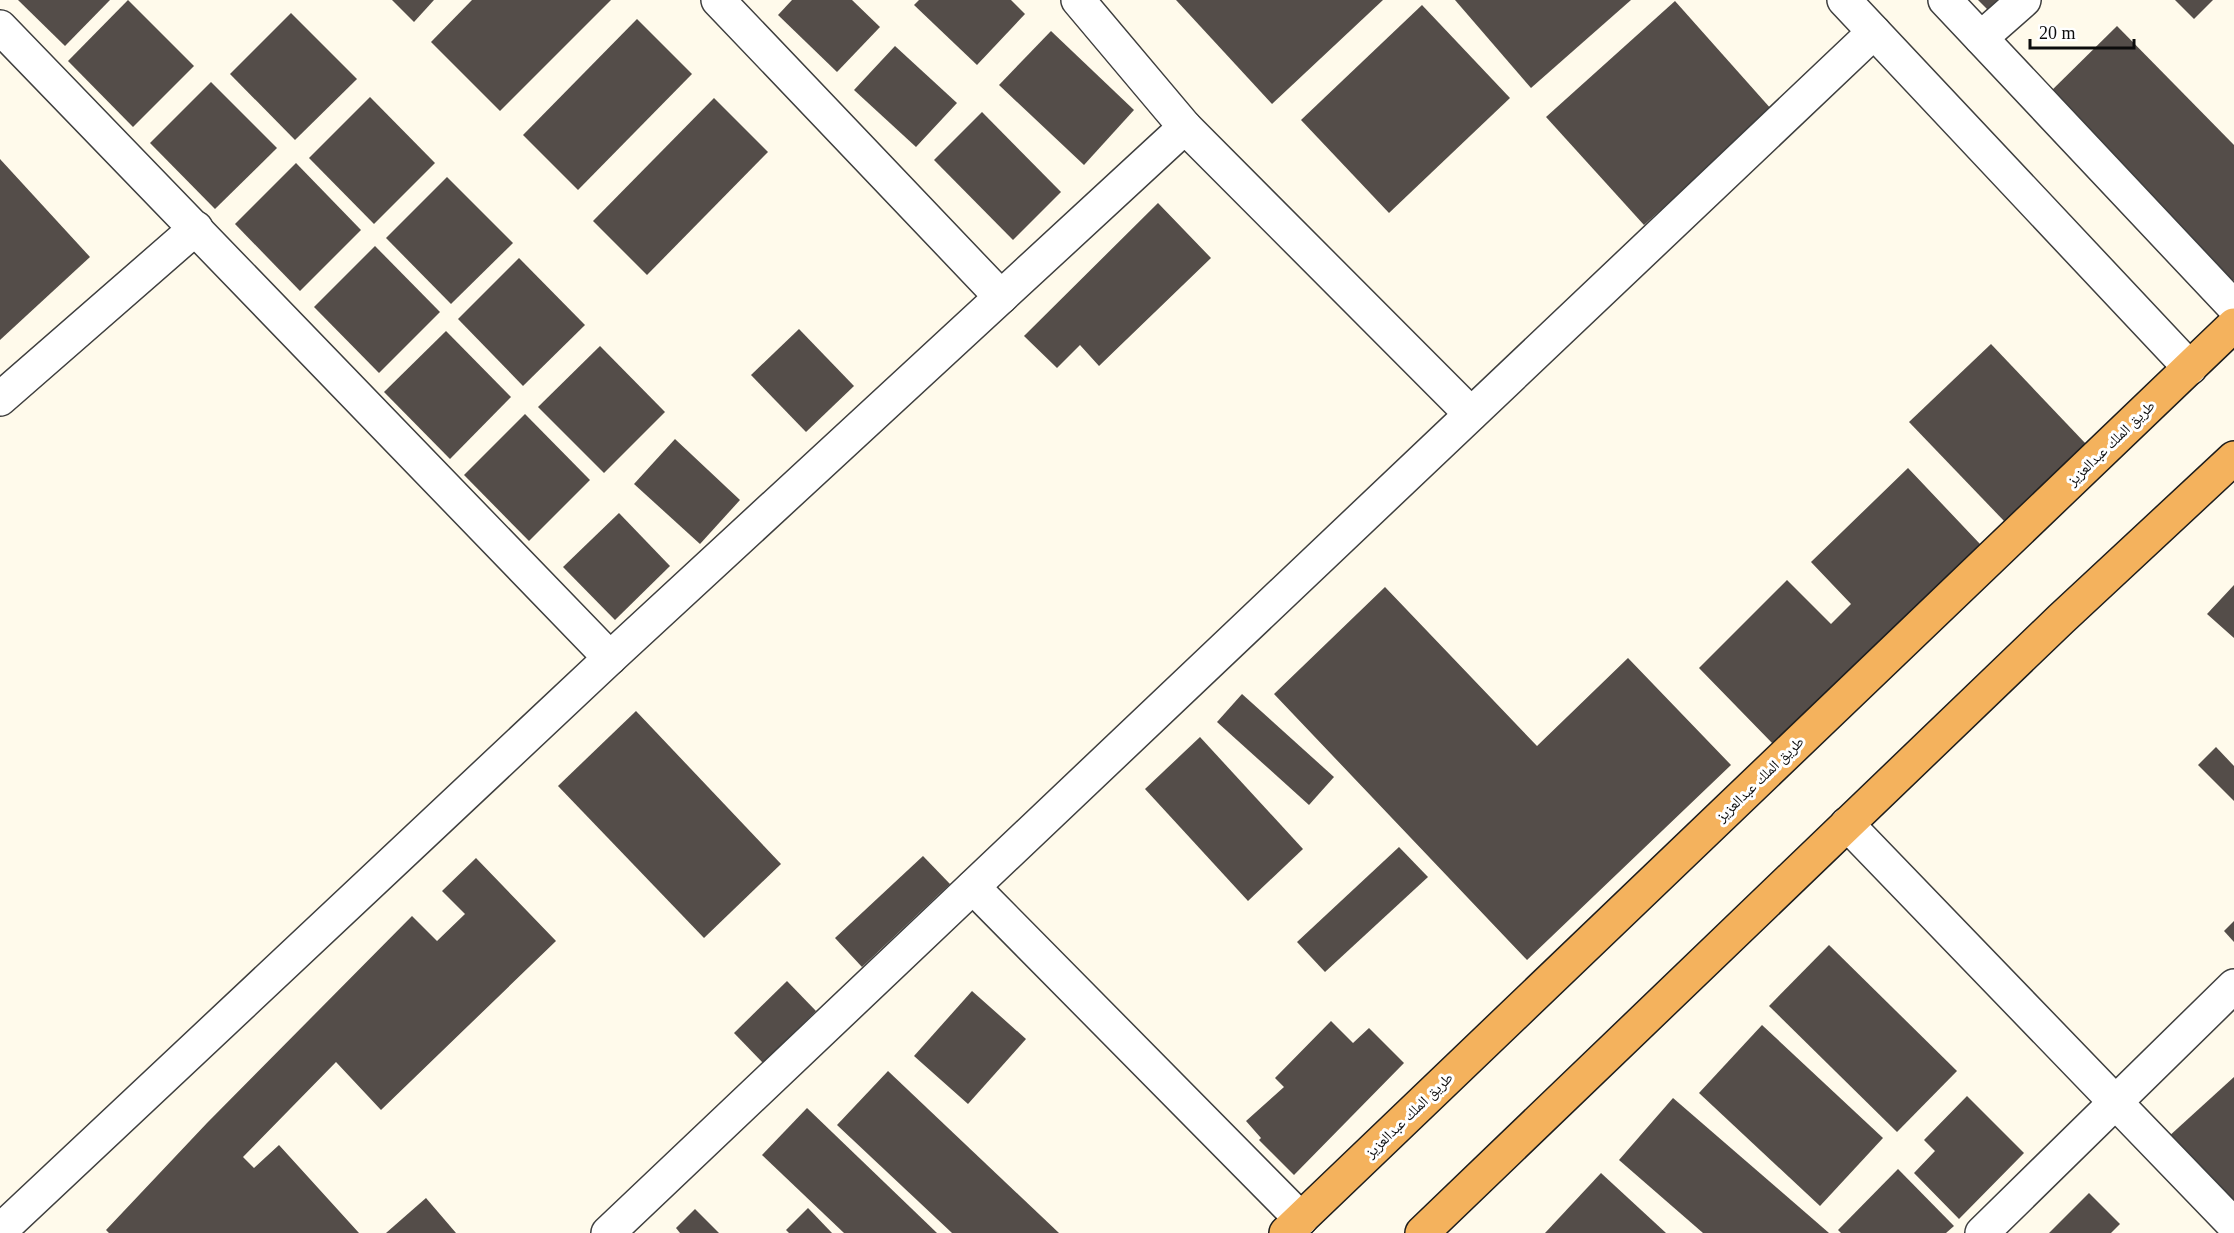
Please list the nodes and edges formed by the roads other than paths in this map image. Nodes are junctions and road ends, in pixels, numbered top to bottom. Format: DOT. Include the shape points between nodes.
graph roads {
  1 [pos="718,0"];
  2 [pos="1078,0"];
  3 [pos="1844,0"];
  4 [pos="1945,0"];
  5 [pos="2024,0"];
  6 [pos="0,27"];
  7 [pos="1874,32"];
  8 [pos="1981,38"];
  9 [pos="1185,128"];
  10 [pos="196,228"];
  11 [pos="1001,297"];
  12 [pos="2234,307"];
  13 [pos="2234,325"];
  14 [pos="2190,368"];
  15 [pos="0,399"];
  16 [pos="1471,414"];
  17 [pos="2234,458"];
  18 [pos="610,658"];
  19 [pos="1847,824"];
  20 [pos="972,887"];
  21 [pos="2234,986"];
  22 [pos="2115,1102"];
  23 [pos="2234,1225"];
  24 [pos="1294,1226"];
  25 [pos="0,1231"];
  26 [pos="608,1233"];
  27 [pos="1422,1233"];
  28 [pos="1982,1233"];
  1 -- 11 [label="street"];
  2 -- 9 [label="street"];
  3 -- 7 [label="street"];
  4 -- 8 [label="street"];
  5 -- 8 [label="street"];
  6 -- 10 [label="street"];
  7 -- 14 [label="street"];
  7 -- 16 [label="street"];
  8 -- 12 [label="street"];
  9 -- 11 [label="street"];
  9 -- 16 [label="street"];
  10 -- 15 [label="street"];
  10 -- 18 [label="street"];
  11 -- 18 [label="street"];
  13 -- 14 [label="highway, طريق الملك عبدالعزيز"];
  14 -- 24 [label="highway, طريق الملك عبدالعزيز"];
  16 -- 20 [label="street"];
  17 -- 19 [label="highway"];
  18 -- 25 [label="street"];
  19 -- 22 [label="street"];
  19 -- 27 [label="highway"];
  20 -- 24 [label="street"];
  20 -- 26 [label="street"];
  21 -- 22 [label="street"];
  22 -- 23 [label="street"];
  22 -- 28 [label="street"];
}
